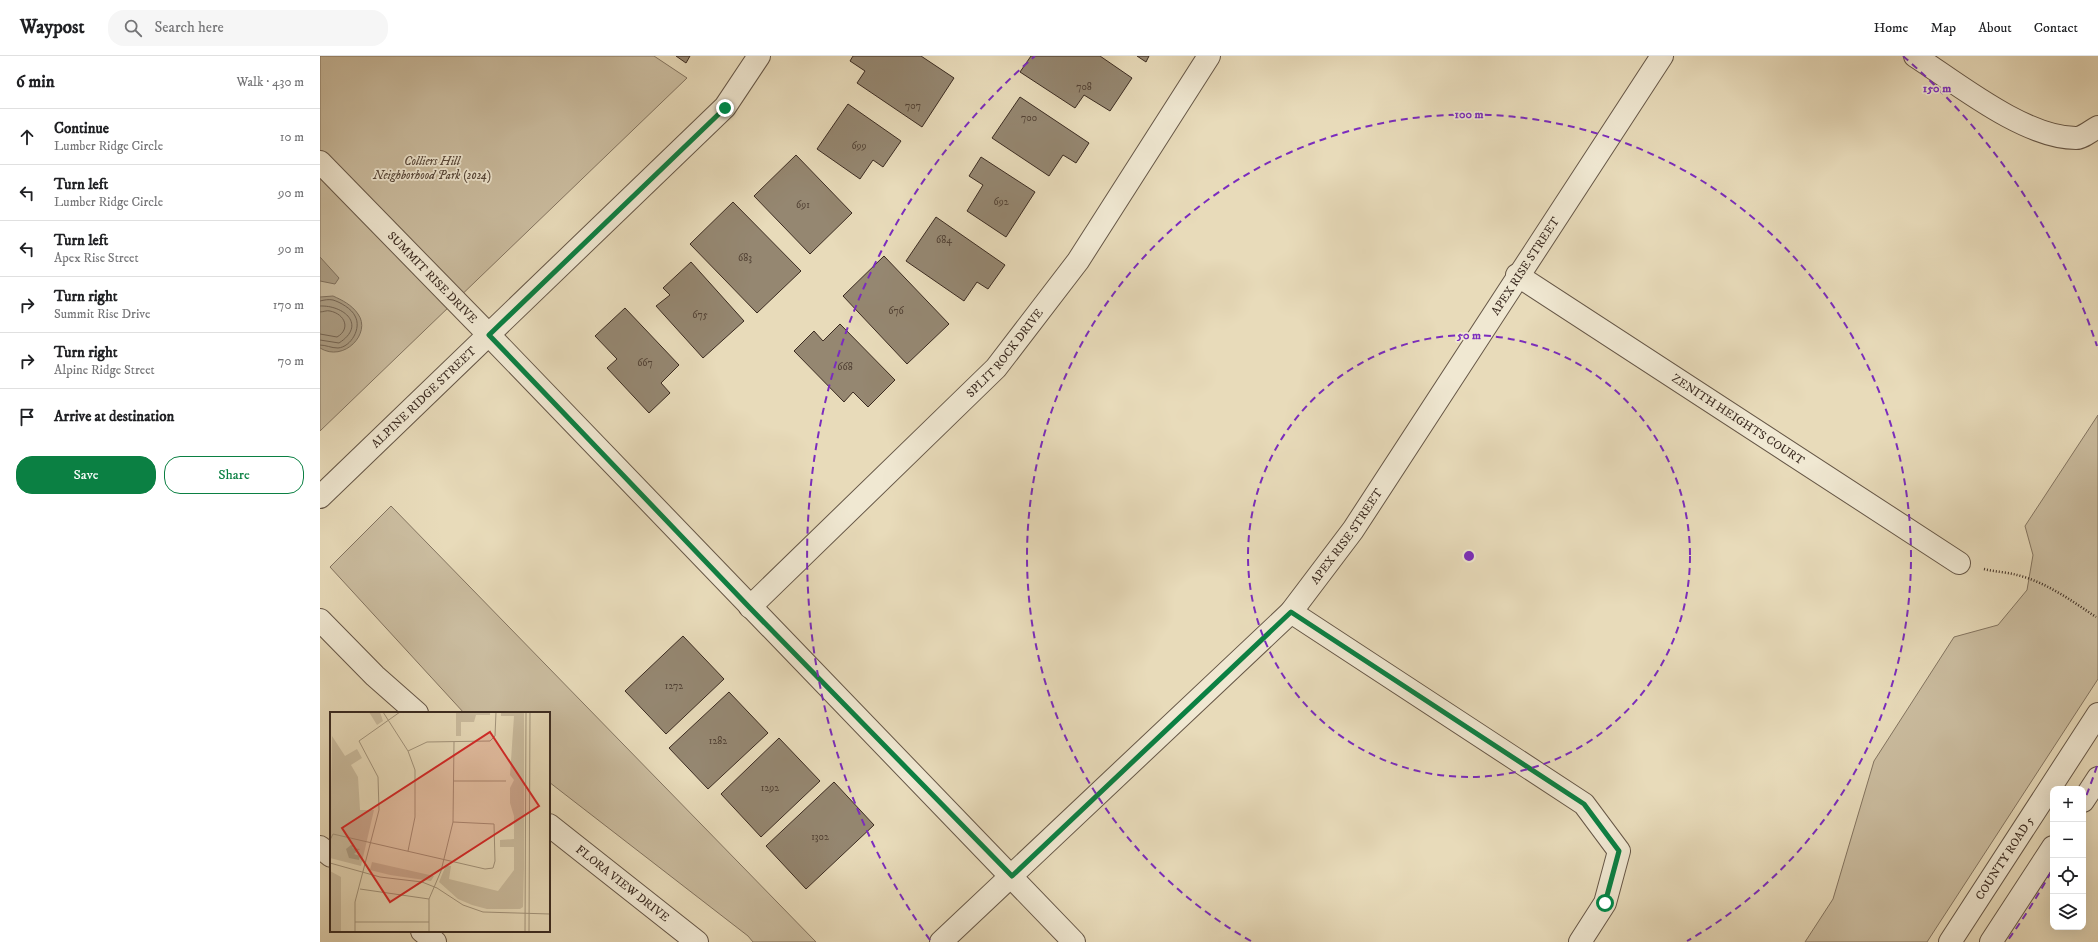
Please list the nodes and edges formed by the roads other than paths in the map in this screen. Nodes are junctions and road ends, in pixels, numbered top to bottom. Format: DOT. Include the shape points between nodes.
graph roads {
  1 [pos="759,56"];
  2 [pos="1209,56"];
  3 [pos="1662,56"];
  4 [pos="1915,56"];
  5 [pos="2098,127"];
  6 [pos="320,162"];
  7 [pos="1517,275"];
  8 [pos="489,335"];
  9 [pos="320,498"];
  10 [pos="1959,564"];
  11 [pos="750,608"];
  12 [pos="1291,612"];
  13 [pos="320,620"];
  14 [pos="416,712"];
  15 [pos="2098,714"];
  16 [pos="2098,778"];
  17 [pos="2086,796"];
  18 [pos="550,826"];
  19 [pos="320,847"];
  20 [pos="2050,852"];
  21 [pos="330,855"];
  22 [pos="1012,876"];
  23 [pos="423,932"];
  24 [pos="435,942"];
  25 [pos="697,942"];
  26 [pos="941,942"];
  27 [pos="1074,942"];
  28 [pos="1580,942"];
  29 [pos="1950,942"];
  30 [pos="1991,942"];
  1 -- 8 [label="street, ALPINE RIDGE STREET" via="725,108"];
  2 -- 11 [label="street, SPLIT ROCK DRIVE" via="1078,261 996,368"];
  3 -- 7 [label="street, APEX RISE STREET"];
  4 -- 5 [label="street" via="2014,120 2045,133 2078,138"];
  6 -- 8 [label="street, SUMMIT RISE DRIVE"];
  7 -- 10 [label="street, ZENITH HEIGHTS COURT"];
  7 -- 12 [label="street, APEX RISE STREET" via="1353,530"];
  8 -- 9 [label="street, ALPINE RIDGE STREET"];
  8 -- 11 [label="street, SUMMIT RISE DRIVE"];
  11 -- 22 [label="street, SUMMIT RISE DRIVE"];
  12 -- 22 [label="street, APEX RISE STREET"];
  12 -- 28 [label="street" via="1584,804 1619,851 1605,903"];
  13 -- 14 [label="street" via="375,676"];
  15 -- 29 [label="street, COUNTY ROAD 5"];
  16 -- 17 [label="street"];
  18 -- 25 [label="street, FLORA VIEW DRIVE"];
  19 -- 21 [label="street"];
  20 -- 30 [label="street"];
  22 -- 26 [label="street, APEX RISE STREET"];
  22 -- 27 [label="street, SUMMIT RISE DRIVE"];
  23 -- 24 [label="street"];
}
